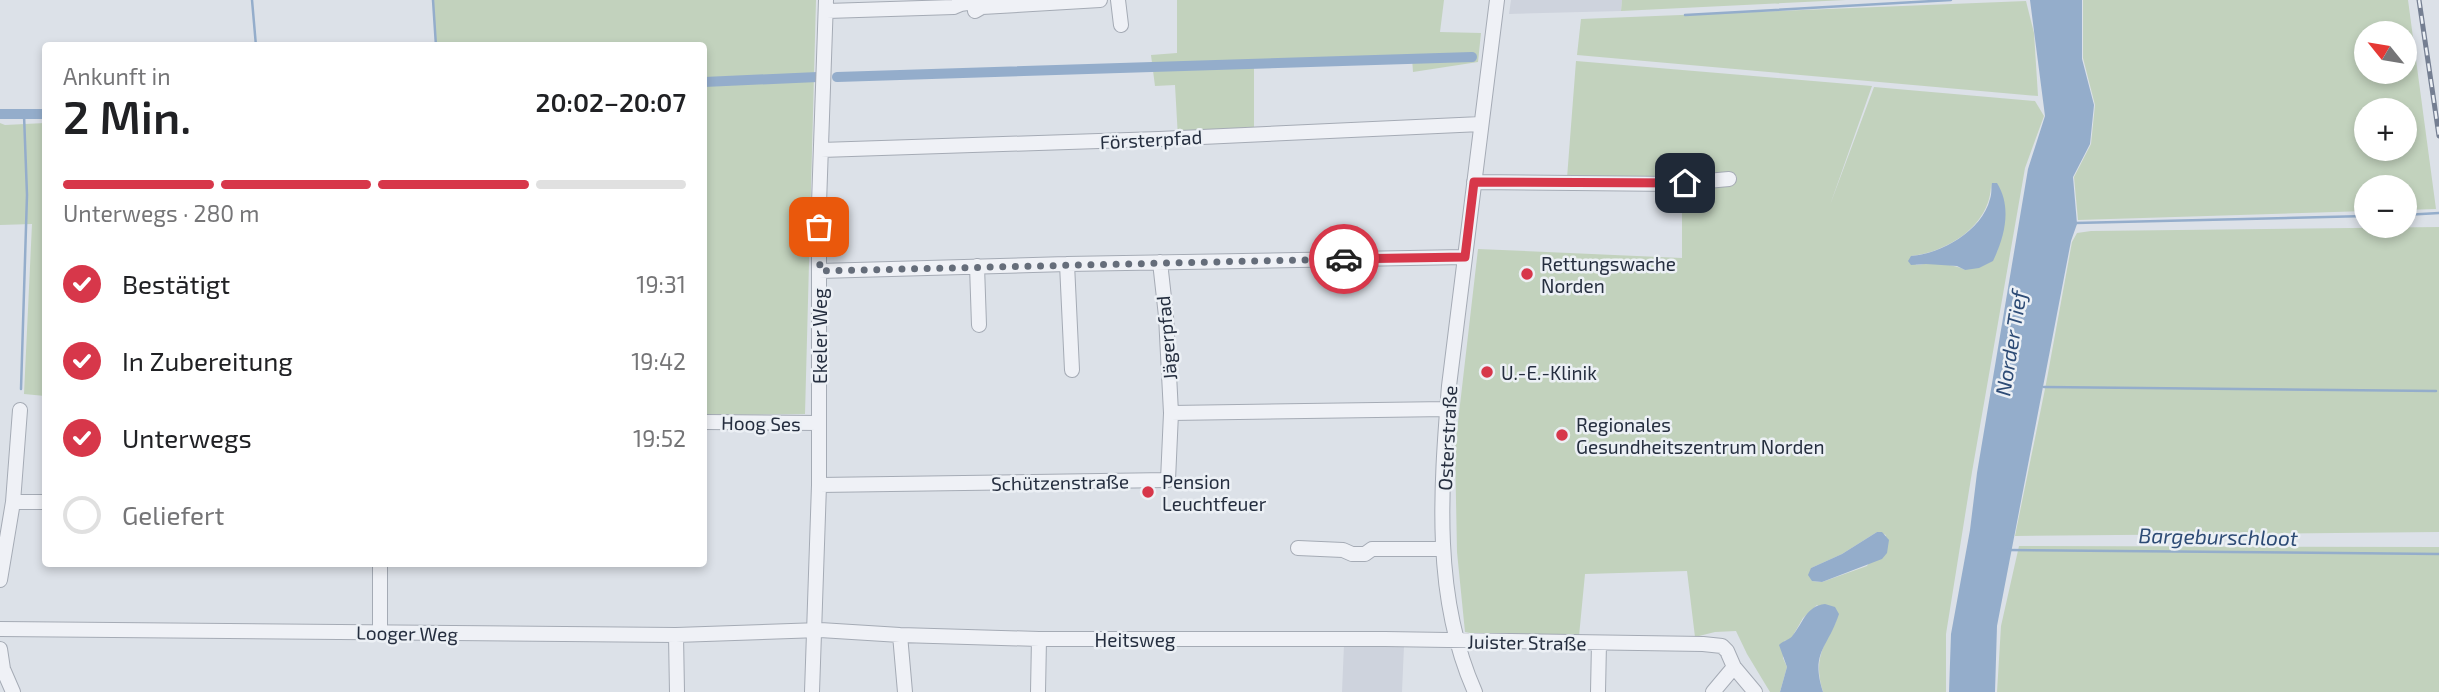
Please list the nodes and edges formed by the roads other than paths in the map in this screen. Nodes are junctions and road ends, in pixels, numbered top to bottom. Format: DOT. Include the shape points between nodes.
graph roads {
  1 [pos="1100,0"];
  2 [pos="1118,0"];
  3 [pos="1497,0"];
  4 [pos="827,6"];
  5 [pos="1121,24"];
  6 [pos="1481,124"];
  7 [pos="821,150"];
  8 [pos="1729,180"];
  9 [pos="1474,182"];
  10 [pos="1465,257"];
  11 [pos="1160,262"];
  12 [pos="1067,264"];
  13 [pos="977,266"];
  14 [pos="820,271"];
  15 [pos="979,325"];
  16 [pos="1072,370"];
  17 [pos="1447,409"];
  18 [pos="20,410"];
  19 [pos="1171,413"];
  20 [pos="707,422"];
  21 [pos="818,423"];
  22 [pos="819,485"];
  23 [pos="13,502"];
  24 [pos="42,502"];
  25 [pos="1298,548"];
  26 [pos="1443,549"];
  27 [pos="380,567"];
  28 [pos="0,580"];
  29 [pos="0,629"];
  30 [pos="814,630"];
  31 [pos="380,633"];
  32 [pos="676,635"];
  33 [pos="900,635"];
  34 [pos="1039,639"];
  35 [pos="1456,640"];
  36 [pos="1599,643"];
  37 [pos="0,649"];
  38 [pos="1734,667"];
  39 [pos="13,692"];
  40 [pos="677,692"];
  41 [pos="812,692"];
  42 [pos="905,692"];
  43 [pos="1038,692"];
  44 [pos="1475,692"];
  45 [pos="1598,692"];
  46 [pos="1713,692"];
  47 [pos="1755,692"];
  1 -- 4 [label="street" via="982,7 975,3 954,7"];
  2 -- 5 [label="street"];
  3 -- 6 [label="street, Osterstraße"];
  4 -- 7 [label="street, Ekeler Weg"];
  6 -- 7 [label="street, Försterpfad"];
  6 -- 9 [label="street, Osterstraße"];
  7 -- 14 [label="street, Ekeler Weg"];
  8 -- 9 [label="street" via="1674,184"];
  9 -- 10 [label="street, Osterstraße"];
  10 -- 11 [label="street"];
  10 -- 17 [label="street, Osterstraße"];
  11 -- 12 [label="street"];
  11 -- 19 [label="street, Jägerpfad"];
  12 -- 13 [label="street"];
  12 -- 16 [label="street"];
  13 -- 14 [label="street"];
  13 -- 15 [label="street"];
  14 -- 21 [label="street, Ekeler Weg"];
  17 -- 19 [label="street"];
  17 -- 26 [label="street, Osterstraße"];
  18 -- 23 [label="street"];
  19 -- 22 [label="street, Schützenstraße" via="1168,480"];
  20 -- 21 [label="street, Hoog Ses"];
  21 -- 22 [label="street, Ekeler Weg"];
  22 -- 30 [label="street, Ekeler Weg"];
  23 -- 24 [label="street"];
  23 -- 28 [label="street"];
  25 -- 26 [label="street" via="1352,554 1372,549"];
  26 -- 35 [label="street, Osterstraße"];
  27 -- 31 [label="street"];
  29 -- 31 [label="street, Looger Weg"];
  30 -- 32 [label="street, Looger Weg"];
  30 -- 33 [label="street, Heitsweg"];
  30 -- 41 [label="street, Ekeler Weg"];
  31 -- 32 [label="street, Looger Weg"];
  32 -- 40 [label="street"];
  33 -- 34 [label="street, Heitsweg"];
  33 -- 42 [label="street"];
  34 -- 35 [label="street, Heitsweg"];
  34 -- 43 [label="street"];
  35 -- 36 [label="street, Juister Straße"];
  35 -- 44 [label="street, Osterstraße"];
  36 -- 38 [label="street, Juister Straße" via="1722,646"];
  36 -- 45 [label="street, Juister Straße"];
  37 -- 39 [label="street"];
  38 -- 46 [label="street"];
  38 -- 47 [label="street"];
}
